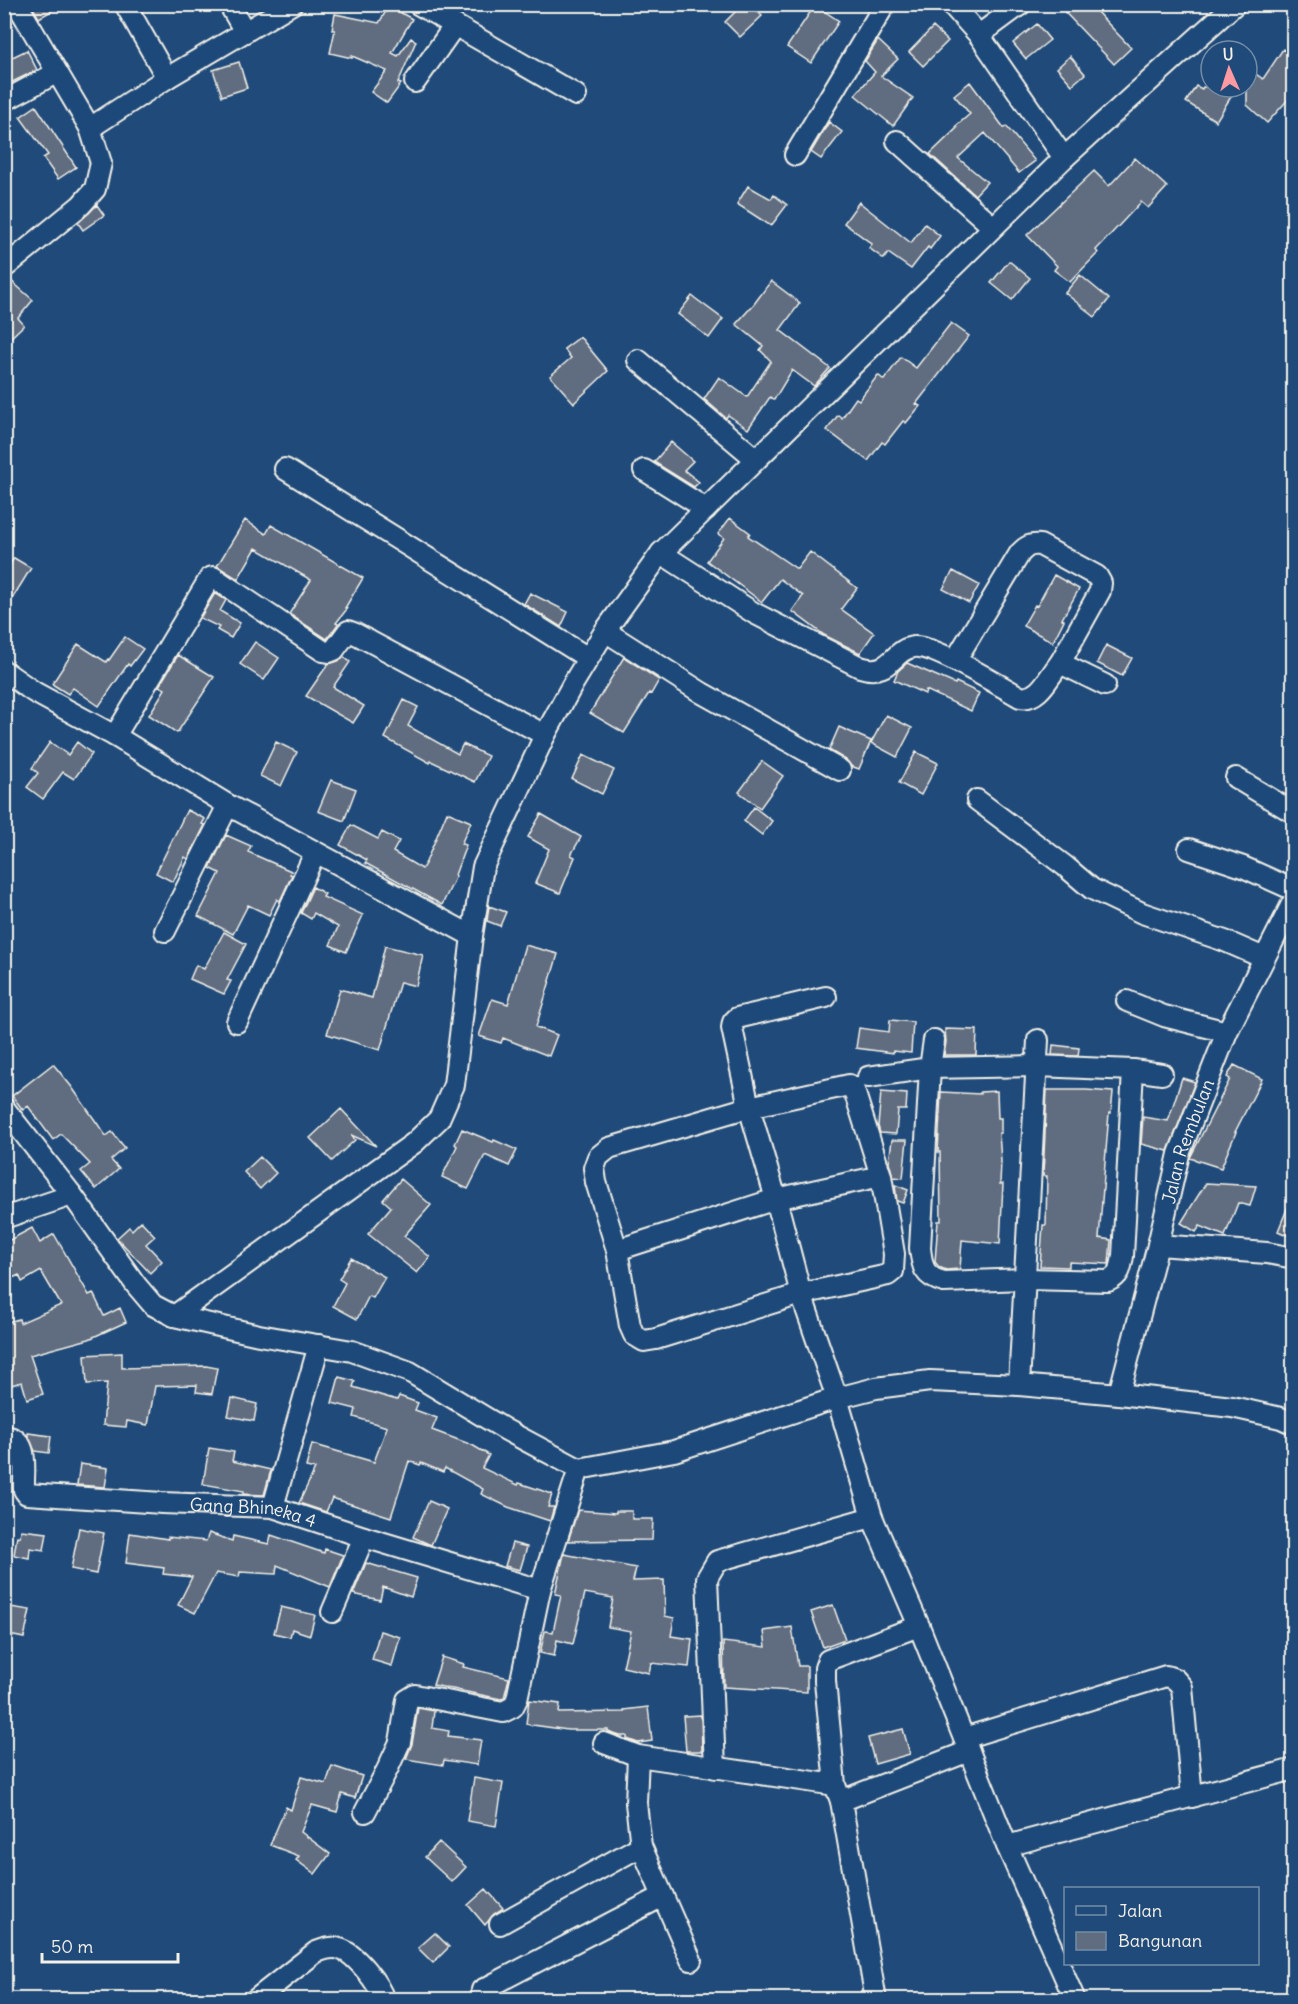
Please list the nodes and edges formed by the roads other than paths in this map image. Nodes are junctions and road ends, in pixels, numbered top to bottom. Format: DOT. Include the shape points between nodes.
graph roads {
  1 [pos="17,4"];
  2 [pos="124,4"];
  3 [pos="229,4"];
  4 [pos="292,4"];
  5 [pos="418,4"];
  6 [pos="885,4"];
  7 [pos="951,4"];
  8 [pos="1021,4"];
  9 [pos="1235,4"];
  10 [pos="455,25"];
  11 [pos="245,32"];
  12 [pos="979,35"];
  13 [pos="56,73"];
  14 [pos="167,78"];
  15 [pos="415,82"];
  16 [pos="576,95"];
  17 [pos="4,101"];
  18 [pos="90,128"];
  19 [pos="897,141"];
  20 [pos="795,155"];
  21 [pos="1064,158"];
  22 [pos="993,227"];
  23 [pos="4,268"];
  24 [pos="638,360"];
  25 [pos="756,459"];
  26 [pos="285,469"];
  27 [pos="644,470"];
  28 [pos="706,509"];
  29 [pos="661,553"];
  30 [pos="605,631"];
  31 [pos="588,658"];
  32 [pos="955,661"];
  33 [pos="1060,663"];
  34 [pos="4,671"];
  35 [pos="1105,685"];
  36 [pos="545,735"];
  37 [pos="115,736"];
  38 [pos="840,770"];
  39 [pos="1236,778"];
  40 [pos="976,800"];
  41 [pos="228,805"];
  42 [pos="1293,813"];
  43 [pos="1190,849"];
  44 [pos="315,853"];
  45 [pos="1293,890"];
  46 [pos="1293,900"];
  47 [pos="165,931"];
  48 [pos="472,936"];
  49 [pos="1264,958"];
  50 [pos="826,997"];
  51 [pos="1127,1001"];
  52 [pos="237,1022"];
  53 [pos="1227,1032"];
  54 [pos="934,1040"];
  55 [pos="1038,1040"];
  56 [pos="1037,1066"];
  57 [pos="930,1068"];
  58 [pos="1133,1070"];
  59 [pos="1162,1074"];
  60 [pos="868,1077"];
  61 [pos="749,1107"];
  62 [pos="4,1108"];
  63 [pos="881,1176"];
  64 [pos="72,1196"];
  65 [pos="776,1199"];
  66 [pos="4,1218"];
  67 [pos="1158,1245"];
  68 [pos="617,1250"];
  69 [pos="1293,1258"];
  70 [pos="1026,1279"];
  71 [pos="801,1294"];
  72 [pos="174,1316"];
  73 [pos="319,1345"];
  74 [pos="1019,1385"];
  75 [pos="1119,1394"];
  76 [pos="837,1398"];
  77 [pos="1293,1424"];
  78 [pos="4,1436"];
  79 [pos="579,1468"];
  80 [pos="273,1507"];
  81 [pos="872,1517"];
  82 [pos="364,1537"];
  83 [pos="540,1590"];
  84 [pos="332,1612"];
  85 [pos="919,1626"];
  86 [pos="604,1743"];
  87 [pos="966,1744"];
  88 [pos="638,1756"];
  89 [pos="715,1768"];
  90 [pos="1293,1769"];
  91 [pos="838,1793"];
  92 [pos="1192,1797"];
  93 [pos="365,1812"];
  94 [pos="641,1846"];
  95 [pos="1007,1846"];
  96 [pos="663,1896"];
  97 [pos="500,1924"];
  98 [pos="691,1960"];
  99 [pos="482,1990"];
  100 [pos="255,2000"];
  101 [pos="384,2000"];
  102 [pos="876,2000"];
  103 [pos="1075,2000"];
  1 -- 13 [label="street"];
  2 -- 14 [label="street"];
  3 -- 11 [label="street"];
  4 -- 11 [label="street"];
  5 -- 10 [label="street"];
  6 -- 20 [label="street"];
  7 -- 12 [label="street"];
  8 -- 12 [label="street"];
  9 -- 21 [label="street"];
  10 -- 15 [label="street"];
  10 -- 16 [label="street"];
  11 -- 14 [label="street"];
  12 -- 21 [label="street"];
  13 -- 17 [label="street"];
  13 -- 18 [label="street"];
  14 -- 18 [label="street"];
  18 -- 23 [label="street" via="101,163 95,189"];
  19 -- 22 [label="street"];
  21 -- 22 [label="street"];
  22 -- 25 [label="street"];
  24 -- 25 [label="street"];
  25 -- 28 [label="street"];
  26 -- 31 [label="street"];
  27 -- 28 [label="street"];
  28 -- 29 [label="street"];
  29 -- 30 [label="street"];
  29 -- 32 [label="street" via="754,613 860,667 869,670 887,666 912,647"];
  30 -- 31 [label="street"];
  30 -- 38 [label="street" via="702,693"];
  31 -- 36 [label="street"];
  32 -- 33 [label="street" via="1026,698 1038,693"];
  32 -- 33 [label="street" via="1020,553 1032,544 1097,576 1101,583"];
  33 -- 35 [label="street"];
  34 -- 37 [label="street"];
  36 -- 37 [label="street" via="351,632 334,650 323,651 213,577"];
  36 -- 48 [label="street" via="483,867"];
  37 -- 41 [label="street"];
  39 -- 42 [label="street"];
  40 -- 49 [label="street" via="1092,890 1142,913"];
  41 -- 44 [label="street"];
  41 -- 47 [label="street"];
  43 -- 45 [label="street"];
  44 -- 48 [label="street"];
  44 -- 52 [label="street"];
  46 -- 49 [label="street, Jalan Rembulan"];
  48 -- 72 [label="street" via="454,1085 438,1119 414,1143"];
  49 -- 53 [label="street, Jalan Rembulan"];
  50 -- 61 [label="street" via="733,1022"];
  51 -- 53 [label="street" via="1164,1016"];
  53 -- 67 [label="street, Jalan Rembulan" via="1179,1154"];
  54 -- 57 [label="street"];
  55 -- 56 [label="street"];
  56 -- 57 [label="street"];
  56 -- 58 [label="street"];
  56 -- 70 [label="street"];
  57 -- 60 [label="street"];
  57 -- 70 [label="street" via="921,1262 933,1280 944,1282"];
  58 -- 59 [label="street"];
  58 -- 70 [label="street" via="1121,1270 1108,1281"];
  61 -- 63 [label="street" via="849,1084"];
  61 -- 65 [label="street"];
  61 -- 68 [label="street" via="609,1148 598,1157 594,1168 596,1182"];
  62 -- 64 [label="street"];
  63 -- 65 [label="street"];
  63 -- 71 [label="street" via="894,1254 893,1271"];
  64 -- 66 [label="street"];
  64 -- 72 [label="street" via="153,1305"];
  65 -- 68 [label="street"];
  65 -- 71 [label="street"];
  67 -- 69 [label="street" via="1267,1252"];
  67 -- 75 [label="street, Jalan Rembulan"];
  68 -- 71 [label="street" via="630,1326 634,1335 644,1341"];
  70 -- 74 [label="street"];
  71 -- 76 [label="street"];
  72 -- 73 [label="street"];
  73 -- 79 [label="street" via="352,1351 410,1372 506,1430"];
  73 -- 80 [label="street"];
  74 -- 75 [label="street"];
  74 -- 76 [label="street" via="930,1381"];
  75 -- 77 [label="street" via="1232,1407"];
  76 -- 79 [label="street" via="690,1447"];
  76 -- 81 [label="street"];
  78 -- 80 [label="street, Gang Bhineka 4" via="23,1446 27,1494"];
  79 -- 83 [label="street"];
  80 -- 82 [label="street, Gang Bhineka 4"];
  81 -- 85 [label="street"];
  81 -- 89 [label="street" via="717,1561 707,1578"];
  82 -- 83 [label="street, Gang Bhineka 4"];
  82 -- 84 [label="street"];
  83 -- 93 [label="street" via="513,1707 503,1712 411,1697 407,1700 400,1742"];
  85 -- 87 [label="street"];
  85 -- 91 [label="street" via="828,1660 825,1681"];
  86 -- 88 [label="street"];
  87 -- 91 [label="street"];
  87 -- 92 [label="street" via="1166,1676 1182,1687"];
  87 -- 95 [label="street"];
  88 -- 89 [label="street"];
  88 -- 94 [label="street" via="636,1803"];
  89 -- 91 [label="street"];
  90 -- 92 [label="street"];
  91 -- 102 [label="street"];
  92 -- 95 [label="street"];
  94 -- 96 [label="street"];
  94 -- 97 [label="street"];
  95 -- 103 [label="street"];
  96 -- 98 [label="street"];
  96 -- 99 [label="street"];
  100 -- 101 [label="street" via="316,1952 328,1948 341,1948 363,1966"];
}
